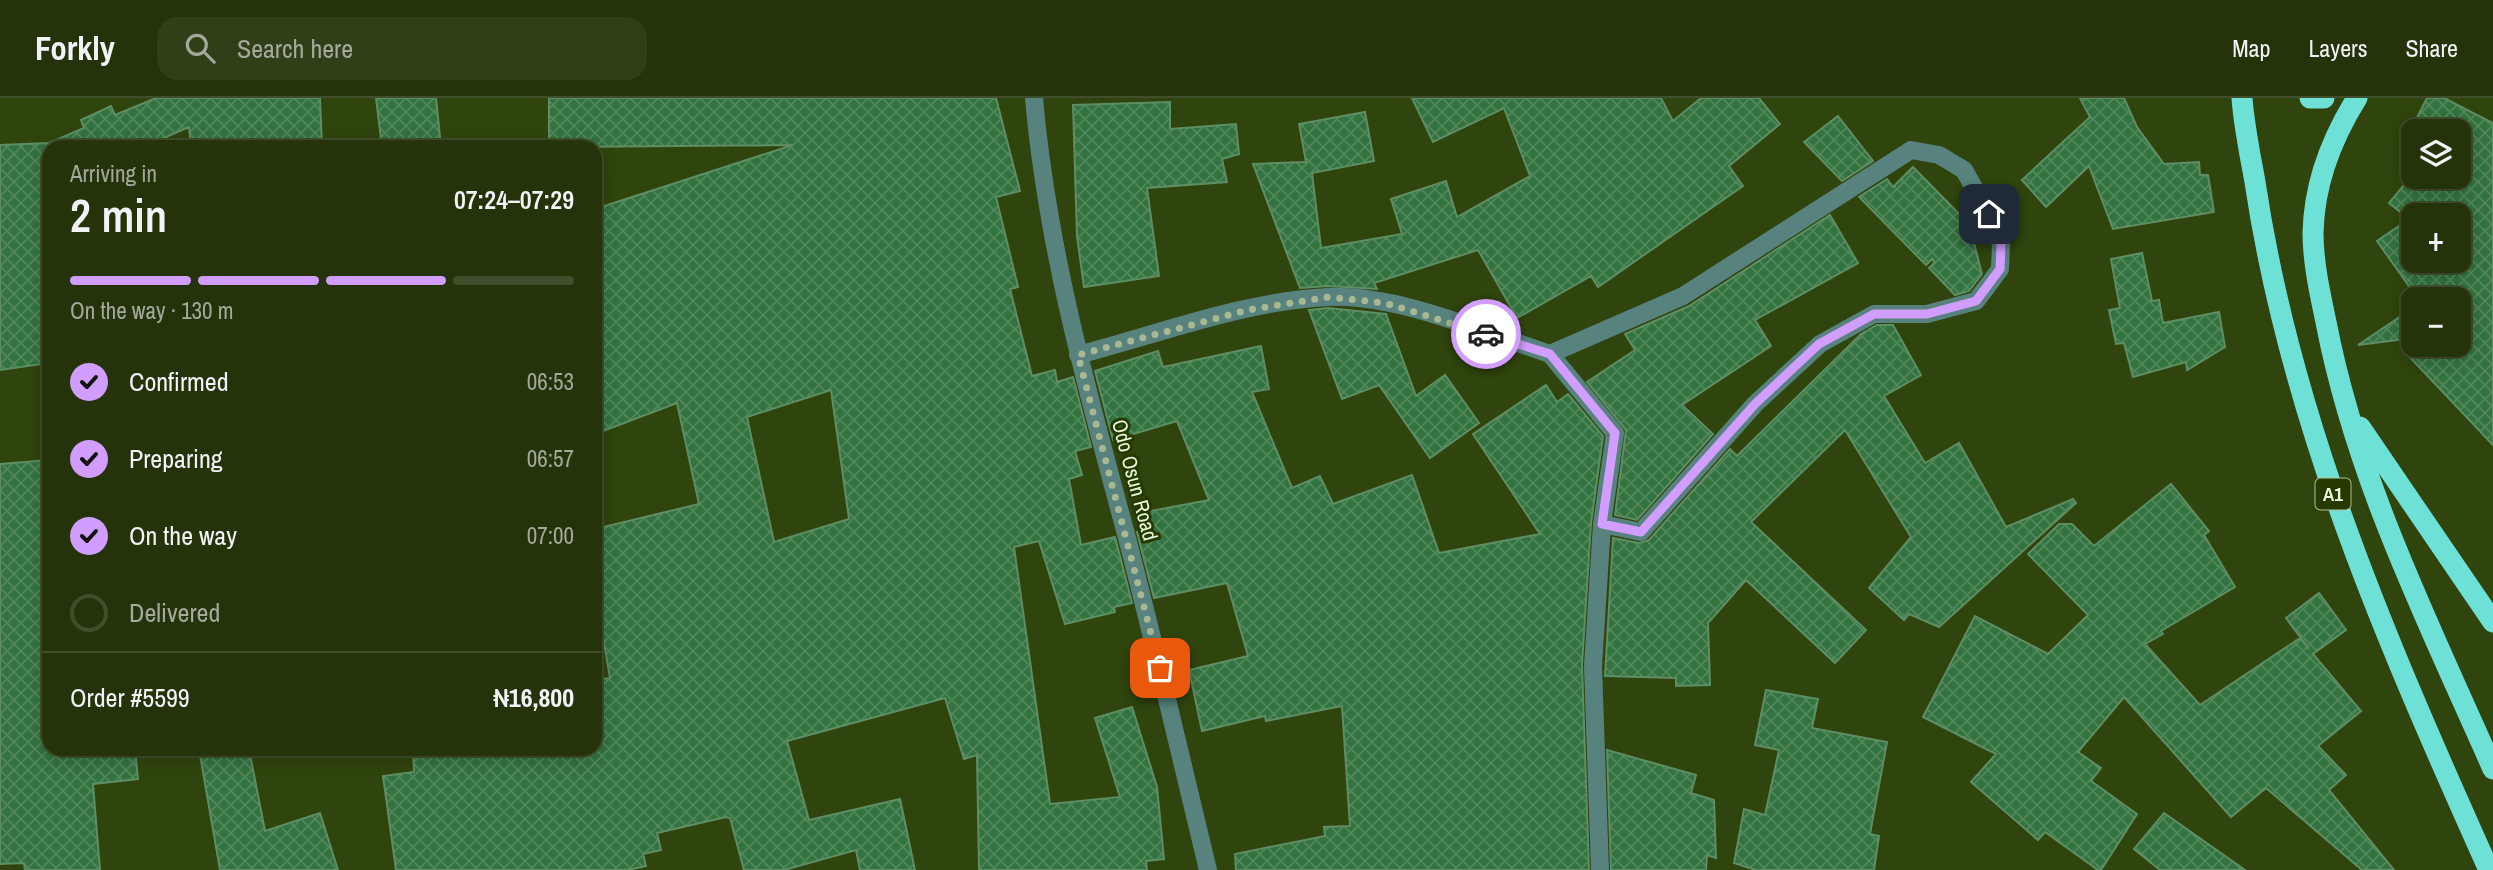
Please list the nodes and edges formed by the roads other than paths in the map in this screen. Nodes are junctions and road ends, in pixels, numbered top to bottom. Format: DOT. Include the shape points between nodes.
graph roads {
  1 [pos="1034,98"];
  2 [pos="2242,98"];
  3 [pos="2310,98"];
  4 [pos="2324,98"];
  5 [pos="2357,98"];
  6 [pos="1550,354"];
  7 [pos="1078,355"];
  8 [pos="2337,380"];
  9 [pos="2300,389"];
  10 [pos="2343,401"];
  11 [pos="1602,524"];
  12 [pos="2493,622"];
  13 [pos="2493,769"];
  14 [pos="1208,870"];
  15 [pos="1600,870"];
  16 [pos="2489,870"];
  1 -- 7 [label="street, Odo Osun Road" via="1053,247"];
  2 -- 9 [label="highway, A1" via="2262,236"];
  3 -- 4 [label="highway"];
  5 -- 8 [label="highway, A1" via="2340,126 2320,181 2313,233"];
  6 -- 7 [label="street" via="1385,303 1328,297 1248,310"];
  6 -- 11 [label="street" via="1615,433"];
  6 -- 11 [label="street" via="1683,296 1911,150 1939,155 1964,170 2001,244 2000,269 1976,301 1927,314 1874,314 1819,344 1755,404 1641,532"];
  7 -- 14 [label="street, Odo Osun Road"];
  8 -- 9 [label="highway"];
  8 -- 10 [label="highway, A1"];
  9 -- 16 [label="highway, A1" via="2341,520 2394,658"];
  10 -- 12 [label="highway, A1"];
  10 -- 13 [label="highway, A1" via="2388,530"];
  11 -- 15 [label="street" via="1593,666"];
}
